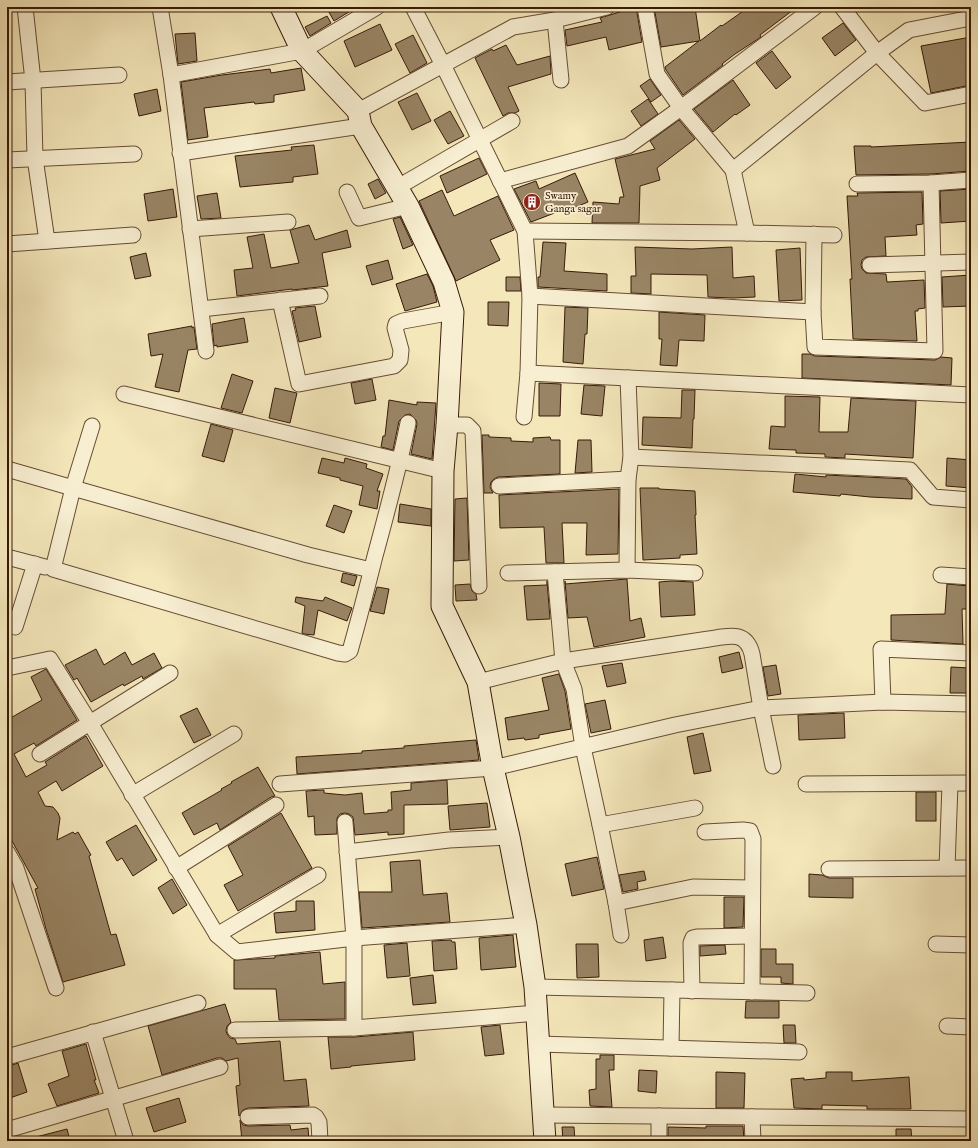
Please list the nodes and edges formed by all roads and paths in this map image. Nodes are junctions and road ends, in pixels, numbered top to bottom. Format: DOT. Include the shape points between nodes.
graph roads {
  1 [pos="25,7"];
  2 [pos="160,7"];
  3 [pos="281,7"];
  4 [pos="377,7"];
  5 [pos="413,7"];
  6 [pos="607,7"];
  7 [pos="644,7"];
  8 [pos="815,7"];
  9 [pos="842,7"];
  10 [pos="971,18"];
  11 [pos="555,20"];
  12 [pos="302,51"];
  13 [pos="877,53"];
  14 [pos="443,65"];
  15 [pos="119,75"];
  16 [pos="171,75"];
  17 [pos="33,80"];
  18 [pos="561,80"];
  19 [pos="7,82"];
  20 [pos="971,94"];
  21 [pos="681,108"];
  22 [pos="360,118"];
  23 [pos="512,122"];
  24 [pos="480,141"];
  25 [pos="180,153"];
  26 [pos="134,154"];
  27 [pos="35,158"];
  28 [pos="7,160"];
  29 [pos="733,170"];
  30 [pos="971,180"];
  31 [pos="500,181"];
  32 [pos="931,183"];
  33 [pos="857,184"];
  34 [pos="398,187"];
  35 [pos="347,192"];
  36 [pos="408,206"];
  37 [pos="288,222"];
  38 [pos="190,229"];
  39 [pos="525,232"];
  40 [pos="747,233"];
  41 [pos="814,234"];
  42 [pos="133,235"];
  43 [pos="834,235"];
  44 [pos="47,240"];
  45 [pos="7,244"];
  46 [pos="932,262"];
  47 [pos="971,262"];
  48 [pos="870,265"];
  49 [pos="320,296"];
  50 [pos="530,296"];
  51 [pos="280,300"];
  52 [pos="201,309"];
  53 [pos="453,312"];
  54 [pos="814,312"];
  55 [pos="206,351"];
  56 [pos="528,373"];
  57 [pos="628,378"];
  58 [pos="124,394"];
  59 [pos="971,395"];
  60 [pos="524,418"];
  61 [pos="408,423"];
  62 [pos="92,426"];
  63 [pos="447,426"];
  64 [pos="631,457"];
  65 [pos="401,461"];
  66 [pos="7,469"];
  67 [pos="443,471"];
  68 [pos="628,479"];
  69 [pos="500,486"];
  70 [pos="73,488"];
  71 [pos="971,500"];
  72 [pos="7,557"];
  73 [pos="35,564"];
  74 [pos="53,569"];
  75 [pos="371,570"];
  76 [pos="627,570"];
  77 [pos="555,572"];
  78 [pos="508,573"];
  79 [pos="695,573"];
  80 [pos="941,575"];
  81 [pos="971,577"];
  82 [pos="479,586"];
  83 [pos="15,627"];
  84 [pos="971,653"];
  85 [pos="564,661"];
  86 [pos="7,668"];
  87 [pos="170,673"];
  88 [pos="478,682"];
  89 [pos="883,702"];
  90 [pos="971,704"];
  91 [pos="761,708"];
  92 [pos="90,723"];
  93 [pos="234,734"];
  94 [pos="583,747"];
  95 [pos="40,754"];
  96 [pos="773,766"];
  97 [pos="493,768"];
  98 [pos="971,783"];
  99 [pos="280,784"];
  100 [pos="806,784"];
  101 [pos="950,784"];
  102 [pos="132,795"];
  103 [pos="276,805"];
  104 [pos="695,808"];
  105 [pos="345,822"];
  106 [pos="600,825"];
  107 [pos="705,832"];
  108 [pos="509,837"];
  109 [pos="7,852"];
  110 [pos="347,852"];
  111 [pos="176,868"];
  112 [pos="947,868"];
  113 [pos="971,868"];
  114 [pos="829,869"];
  115 [pos="318,875"];
  116 [pos="752,888"];
  117 [pos="616,903"];
  118 [pos="526,925"];
  119 [pos="217,935"];
  120 [pos="621,935"];
  121 [pos="752,936"];
  122 [pos="354,938"];
  123 [pos="936,944"];
  124 [pos="971,945"];
  125 [pos="535,987"];
  126 [pos="56,988"];
  127 [pos="672,990"];
  128 [pos="692,991"];
  129 [pos="752,992"];
  130 [pos="807,993"];
  131 [pos="198,1003"];
  132 [pos="537,1013"];
  133 [pos="947,1026"];
  134 [pos="971,1027"];
  135 [pos="354,1028"];
  136 [pos="235,1030"];
  137 [pos="93,1032"];
  138 [pos="539,1044"];
  139 [pos="671,1048"];
  140 [pos="799,1052"];
  141 [pos="7,1056"];
  142 [pos="220,1067"];
  143 [pos="113,1098"];
  144 [pos="544,1115"];
  145 [pos="659,1116"];
  146 [pos="248,1117"];
  147 [pos="752,1117"];
  148 [pos="971,1119"];
  149 [pos="7,1130"];
  150 [pos="126,1141"];
  151 [pos="320,1141"];
  152 [pos="545,1141"];
  153 [pos="659,1141"];
  154 [pos="753,1141"];
  1 -- 17 [label="street"];
  2 -- 16 [label="street"];
  3 -- 12 [label="street"];
  4 -- 12 [label="street"];
  5 -- 14 [label="street"];
  6 -- 11 [label="street"];
  7 -- 21 [label="street" via="658,74"];
  8 -- 21 [label="street"];
  9 -- 13 [label="street"];
  10 -- 13 [label="street" via="909,30"];
  11 -- 14 [label="street" via="513,27"];
  11 -- 18 [label="street"];
  12 -- 16 [label="street"];
  12 -- 22 [label="street"];
  13 -- 20 [label="street" via="925,102"];
  13 -- 29 [label="street"];
  14 -- 22 [label="street"];
  14 -- 24 [label="street"];
  15 -- 17 [label="street"];
  16 -- 25 [label="street"];
  17 -- 19 [label="street"];
  17 -- 27 [label="street"];
  21 -- 29 [label="street"];
  21 -- 31 [label="street" via="628,146"];
  22 -- 25 [label="street"];
  22 -- 34 [label="street"];
  23 -- 24 [label="street"];
  24 -- 31 [label="street"];
  24 -- 34 [label="street"];
  25 -- 38 [label="street"];
  26 -- 27 [label="street"];
  27 -- 28 [label="street"];
  27 -- 44 [label="street"];
  29 -- 40 [label="street"];
  30 -- 32 [label="street"];
  31 -- 39 [label="street"];
  32 -- 33 [label="street"];
  32 -- 46 [label="street"];
  34 -- 36 [label="street"];
  35 -- 36 [label="street" via="359,218"];
  36 -- 53 [label="street" via="444,282"];
  37 -- 38 [label="street"];
  38 -- 52 [label="street"];
  39 -- 40 [label="street"];
  39 -- 50 [label="street"];
  40 -- 41 [label="street"];
  41 -- 43 [label="street"];
  41 -- 54 [label="street"];
  42 -- 44 [label="street"];
  44 -- 45 [label="street"];
  46 -- 47 [label="street"];
  46 -- 48 [label="street"];
  46 -- 54 [label="street" via="935,350 815,347"];
  49 -- 51 [label="street"];
  50 -- 54 [label="street"];
  50 -- 56 [label="street"];
  51 -- 52 [label="street"];
  51 -- 53 [label="street" via="299,384 394,366 400,360 401,350 394,328 396,324"];
  52 -- 55 [label="street"];
  53 -- 63 [label="street"];
  56 -- 57 [label="street"];
  56 -- 60 [label="street"];
  57 -- 59 [label="street"];
  57 -- 64 [label="street"];
  58 -- 65 [label="street"];
  61 -- 65 [label="street"];
  62 -- 70 [label="street"];
  63 -- 67 [label="street"];
  63 -- 82 [label="street" via="467,425 473,431"];
  64 -- 68 [label="street"];
  64 -- 71 [label="street" via="910,470 934,497"];
  65 -- 67 [label="street"];
  65 -- 75 [label="street"];
  66 -- 70 [label="street"];
  67 -- 88 [label="street" via="442,606"];
  68 -- 69 [label="street"];
  68 -- 76 [label="street"];
  70 -- 74 [label="street"];
  70 -- 75 [label="street" via="308,555"];
  72 -- 73 [label="street"];
  73 -- 74 [label="street"];
  73 -- 83 [label="street"];
  74 -- 75 [label="street" via="345,654 350,651"];
  76 -- 77 [label="street"];
  76 -- 79 [label="street"];
  77 -- 78 [label="street"];
  77 -- 85 [label="street"];
  80 -- 81 [label="street"];
  84 -- 89 [label="street" via="881,649"];
  85 -- 88 [label="street"];
  85 -- 91 [label="street" via="708,639 740,637 746,640 751,650"];
  85 -- 94 [label="street" via="574,689"];
  86 -- 92 [label="street" via="50,659"];
  87 -- 92 [label="street"];
  88 -- 97 [label="street"];
  89 -- 90 [label="street"];
  89 -- 91 [label="street"];
  91 -- 94 [label="street"];
  91 -- 96 [label="street"];
  92 -- 95 [label="street"];
  92 -- 102 [label="street"];
  93 -- 102 [label="street"];
  94 -- 97 [label="street"];
  94 -- 106 [label="street"];
  97 -- 99 [label="street"];
  97 -- 108 [label="street"];
  98 -- 101 [label="street"];
  100 -- 101 [label="street"];
  101 -- 112 [label="street"];
  102 -- 111 [label="street"];
  103 -- 111 [label="street"];
  104 -- 106 [label="street"];
  105 -- 110 [label="street"];
  106 -- 117 [label="street"];
  107 -- 116 [label="street" via="750,831 753,839"];
  108 -- 110 [label="street" via="448,840"];
  108 -- 118 [label="street"];
  109 -- 126 [label="street" via="16,868"];
  110 -- 122 [label="street"];
  111 -- 119 [label="street"];
  112 -- 113 [label="street"];
  112 -- 114 [label="street"];
  115 -- 119 [label="street"];
  116 -- 117 [label="street" via="692,887"];
  116 -- 121 [label="street"];
  117 -- 120 [label="street"];
  118 -- 122 [label="street"];
  118 -- 125 [label="street"];
  119 -- 122 [label="street" via="237,952"];
  121 -- 128 [label="street" via="693,938"];
  121 -- 129 [label="street"];
  122 -- 135 [label="street"];
  123 -- 124 [label="street"];
  125 -- 127 [label="street"];
  125 -- 132 [label="street"];
  127 -- 128 [label="street"];
  127 -- 139 [label="street"];
  128 -- 129 [label="street"];
  129 -- 130 [label="street"];
  131 -- 137 [label="street"];
  132 -- 135 [label="street"];
  132 -- 138 [label="street"];
  133 -- 134 [label="street"];
  135 -- 136 [label="street"];
  137 -- 141 [label="street"];
  137 -- 143 [label="street"];
  138 -- 139 [label="street"];
  138 -- 144 [label="street"];
  139 -- 140 [label="street"];
  142 -- 143 [label="street"];
  143 -- 149 [label="street"];
  143 -- 150 [label="street"];
  144 -- 145 [label="street"];
  144 -- 152 [label="street"];
  145 -- 147 [label="street"];
  145 -- 153 [label="street"];
  146 -- 151 [label="street" via="313,1115 319,1122"];
  147 -- 148 [label="street"];
  147 -- 154 [label="street"];
}
